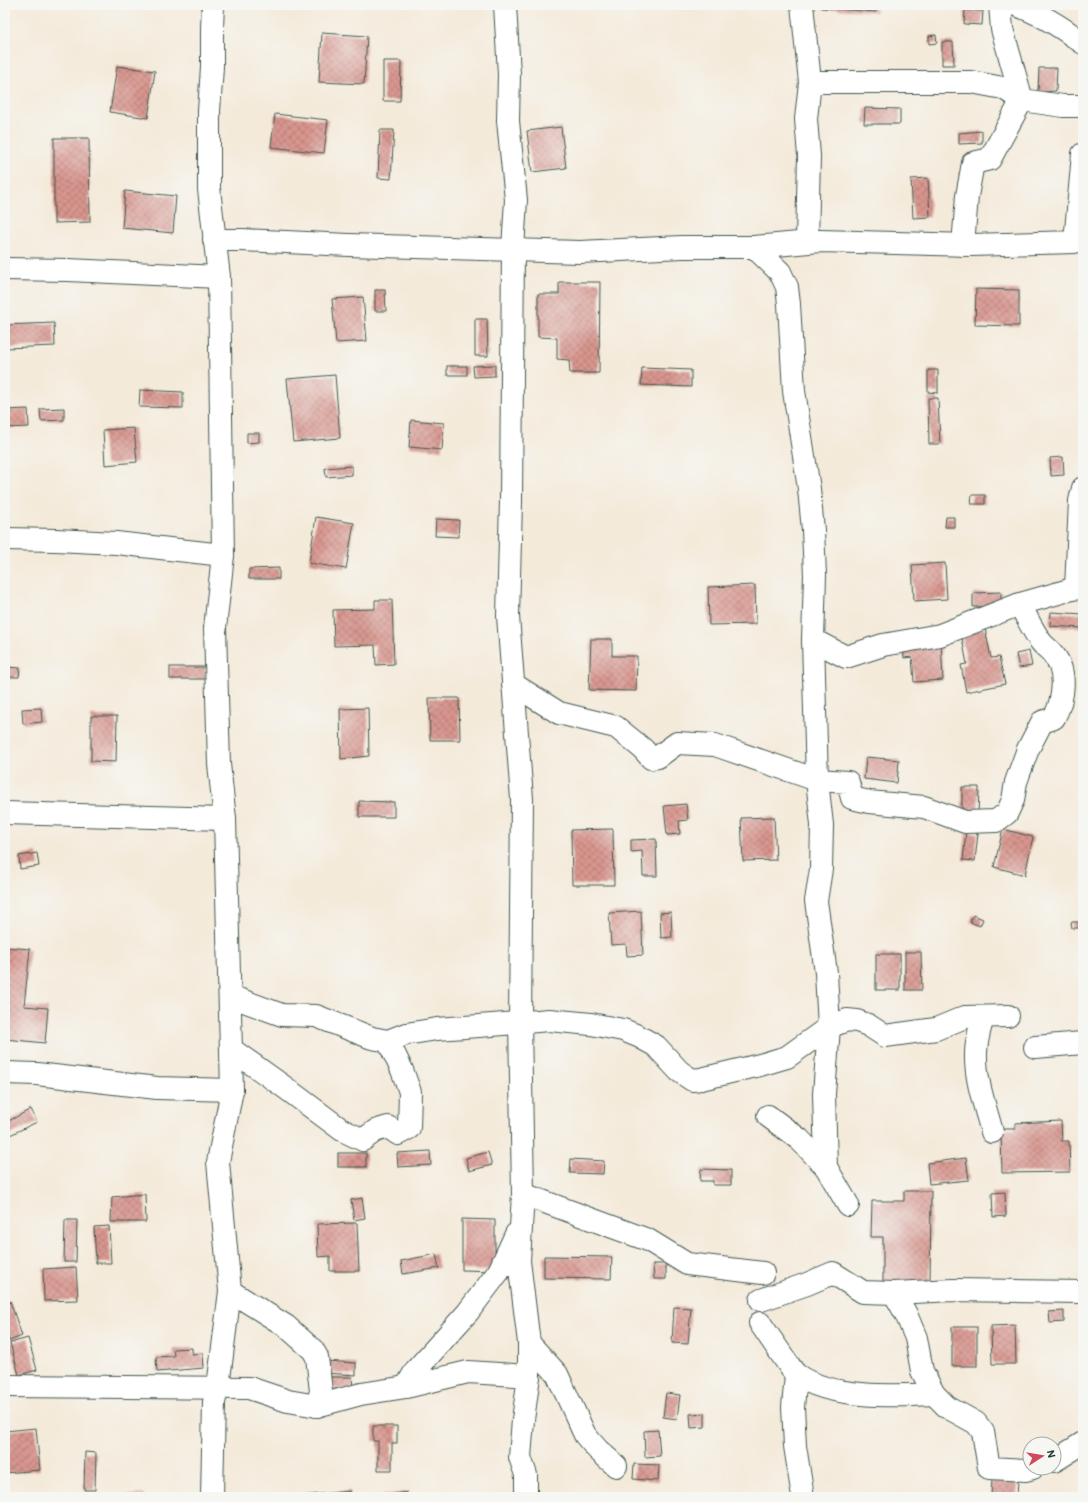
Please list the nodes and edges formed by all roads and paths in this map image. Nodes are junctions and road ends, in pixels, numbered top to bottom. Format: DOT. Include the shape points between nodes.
graph roads {
  1 [pos="213,5"];
  2 [pos="505,5"];
  3 [pos="802,5"];
  4 [pos="1000,5"];
  5 [pos="1016,5"];
  6 [pos="1083,43"];
  7 [pos="810,82"];
  8 [pos="1022,100"];
  9 [pos="1083,106"];
  10 [pos="1083,154"];
  11 [pos="214,240"];
  12 [pos="807,241"];
  13 [pos="962,245"];
  14 [pos="754,247"];
  15 [pos="513,249"];
  16 [pos="5,269"];
  17 [pos="219,277"];
  18 [pos="1083,488"];
  19 [pos="5,539"];
  20 [pos="223,555"];
  21 [pos="1079,588"];
  22 [pos="1020,604"];
  23 [pos="813,640"];
  24 [pos="513,684"];
  25 [pos="817,780"];
  26 [pos="5,813"];
  27 [pos="225,819"];
  28 [pos="230,996"];
  29 [pos="1008,1016"];
  30 [pos="983,1017"];
  31 [pos="520,1022"];
  32 [pos="829,1027"];
  33 [pos="388,1041"];
  34 [pos="1083,1043"];
  35 [pos="1035,1047"];
  36 [pos="231,1049"];
  37 [pos="5,1073"];
  38 [pos="232,1090"];
  39 [pos="768,1116"];
  40 [pos="992,1132"];
  41 [pos="826,1167"];
  42 [pos="523,1194"];
  43 [pos="848,1205"];
  44 [pos="522,1222"];
  45 [pos="763,1274"];
  46 [pos="230,1291"];
  47 [pos="1083,1292"];
  48 [pos="894,1293"];
  49 [pos="761,1300"];
  50 [pos="760,1323"];
  51 [pos="529,1343"];
  52 [pos="796,1375"];
  53 [pos="529,1376"];
  54 [pos="5,1386"];
  55 [pos="218,1387"];
  56 [pos="406,1387"];
  57 [pos="934,1394"];
  58 [pos="317,1406"];
  59 [pos="1083,1443"];
  60 [pos="1062,1455"];
  61 [pos="616,1466"];
  62 [pos="1022,1470"];
  63 [pos="212,1497"];
  64 [pos="526,1497"];
  65 [pos="803,1497"];
  1 -- 11 [label="street" via="208,140"];
  2 -- 15 [label="street" via="509,74 508,121 516,200"];
  3 -- 7 [label="street"];
  4 -- 8 [label="street" via="1002,28"];
  5 -- 6 [label="street" via="1029,9"];
  7 -- 8 [label="street" via="971,82 1003,88"];
  7 -- 12 [label="street" via="806,119 809,156"];
  8 -- 9 [label="street"];
  8 -- 13 [label="street" via="990,159 973,163"];
  10 -- 13 [label="street" via="1075,242"];
  11 -- 15 [label="street"];
  11 -- 17 [label="street"];
  12 -- 13 [label="street"];
  12 -- 14 [label="street"];
  14 -- 15 [label="street" via="682,247 580,252"];
  14 -- 23 [label="street" via="780,272 787,287 790,304 794,391 813,530"];
  15 -- 24 [label="street" via="508,616"];
  16 -- 17 [label="street"];
  17 -- 20 [label="street"];
  18 -- 21 [label="street" via="1080,501"];
  19 -- 20 [label="street" via="116,543"];
  20 -- 27 [label="street" via="216,628 219,764"];
  21 -- 22 [label="street"];
  22 -- 23 [label="street" via="940,635 883,645 846,657"];
  22 -- 25 [label="street" via="1043,644 1059,662 1062,690 1059,709 1054,718 1042,722 1028,749 1007,813 996,821 965,822 924,807 852,798 848,782"];
  23 -- 25 [label="street"];
  24 -- 25 [label="street" via="560,713 616,727 651,758 658,757 677,743 715,745"];
  24 -- 31 [label="street" via="522,799"];
  25 -- 32 [label="street" via="822,825 821,869 816,901 826,973"];
  26 -- 27 [label="street"];
  27 -- 28 [label="street"];
  28 -- 33 [label="street" via="282,1015 316,1016 372,1038"];
  28 -- 36 [label="street"];
  29 -- 30 [label="street"];
  30 -- 32 [label="street" via="964,1016 936,1029 885,1036 857,1021 847,1020"];
  30 -- 40 [label="street" via="976,1052 980,1085"];
  31 -- 32 [label="street" via="549,1020 623,1030 656,1046 679,1071 692,1080 787,1057"];
  31 -- 33 [label="street" via="437,1029 406,1034"];
  31 -- 42 [label="street"];
  32 -- 41 [label="street" via="824,1094"];
  33 -- 36 [label="street" via="410,1092 409,1128 398,1134 388,1127 375,1131 363,1140 342,1130"];
  34 -- 35 [label="street"];
  36 -- 38 [label="street"];
  37 -- 38 [label="street" via="37,1074 157,1088"];
  38 -- 46 [label="street" via="218,1162"];
  39 -- 41 [label="street" via="799,1139"];
  41 -- 43 [label="street"];
  42 -- 44 [label="street"];
  42 -- 45 [label="street" via="648,1240 687,1264"];
  44 -- 51 [label="street" via="520,1261"];
  44 -- 56 [label="street" via="499,1271 468,1312 416,1370"];
  46 -- 55 [label="street"];
  46 -- 58 [label="street" via="286,1326 312,1350 317,1357 321,1391"];
  47 -- 48 [label="street" via="953,1290"];
  48 -- 49 [label="street" via="863,1292 833,1274"];
  48 -- 57 [label="street" via="916,1338 922,1370"];
  50 -- 52 [label="street"];
  51 -- 53 [label="street"];
  51 -- 61 [label="street" via="557,1374 585,1436"];
  52 -- 57 [label="street" via="837,1391 903,1396"];
  52 -- 65 [label="street" via="793,1407 795,1446"];
  53 -- 56 [label="street" via="468,1372"];
  53 -- 64 [label="street" via="520,1457 526,1475"];
  54 -- 55 [label="street"];
  55 -- 58 [label="street" via="249,1388 288,1401"];
  55 -- 63 [label="street" via="214,1402"];
  56 -- 58 [label="street" via="361,1394"];
  57 -- 62 [label="street" via="947,1407 976,1423 983,1432 989,1468"];
  59 -- 60 [label="street"];
}
